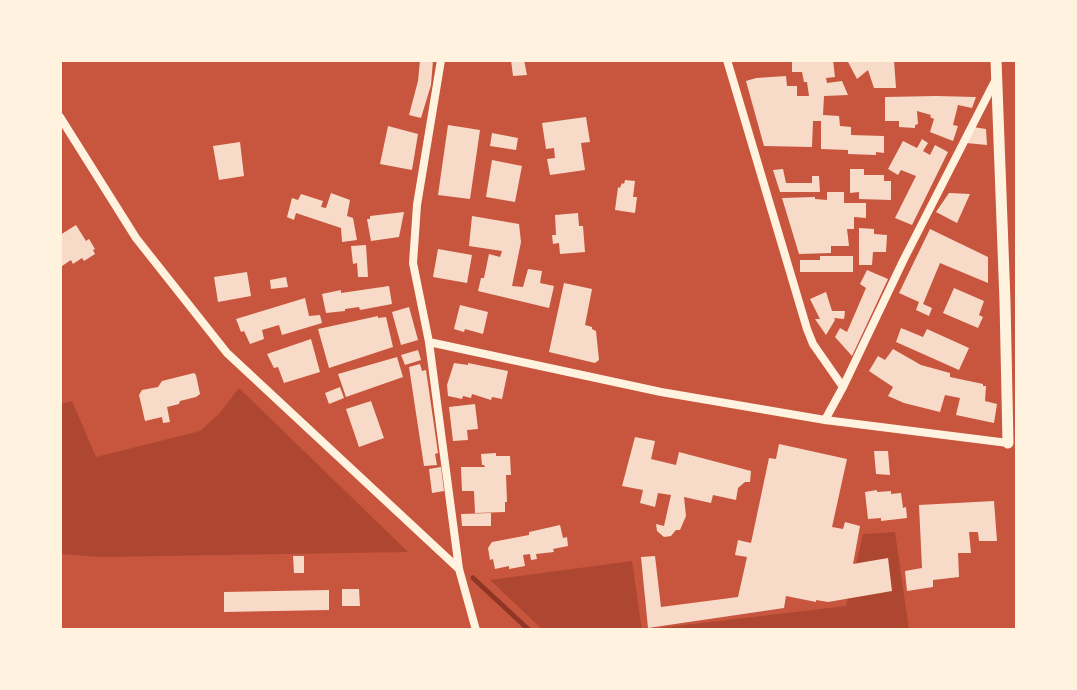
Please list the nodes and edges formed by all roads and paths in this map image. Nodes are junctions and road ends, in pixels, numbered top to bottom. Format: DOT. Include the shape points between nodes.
graph roads {
  1 [pos="441,60"];
  2 [pos="727,60"];
  3 [pos="996,60"];
  4 [pos="996,79"];
  5 [pos="60,117"];
  6 [pos="1011,305"];
  7 [pos="429,342"];
  8 [pos="843,387"];
  9 [pos="825,420"];
  10 [pos="1014,445"];
  11 [pos="459,569"];
  12 [pos="476,630"];
  1 -- 7 [label="street" via="413,263"];
  2 -- 8 [label="street" via="807,329"];
  3 -- 4 [label="street"];
  4 -- 6 [label="street"];
  4 -- 8 [label="street"];
  5 -- 11 [label="street" via="136,238 227,353"];
  6 -- 10 [label="street"];
  7 -- 9 [label="street" via="661,392"];
  7 -- 11 [label="street"];
  8 -- 9 [label="street"];
  9 -- 10 [label="street"];
  11 -- 12 [label="street"];
}
